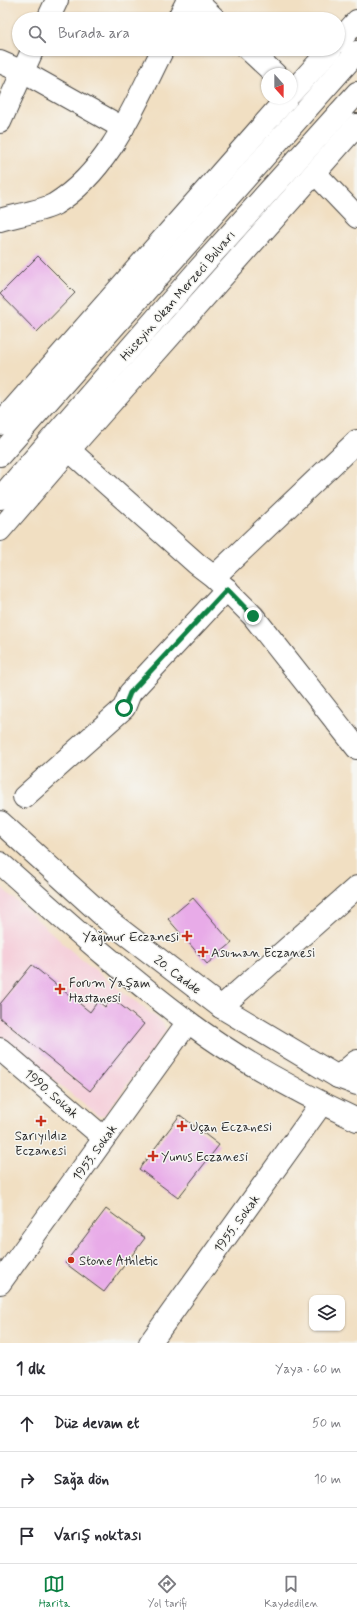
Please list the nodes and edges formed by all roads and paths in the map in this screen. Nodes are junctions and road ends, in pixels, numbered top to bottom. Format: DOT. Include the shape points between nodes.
graph roads {
  1 [pos="56,0"];
  2 [pos="188,0"];
  3 [pos="195,0"];
  4 [pos="51,12"];
  5 [pos="182,12"];
  6 [pos="208,12"];
  7 [pos="357,21"];
  8 [pos="345,34"];
  9 [pos="357,52"];
  10 [pos="30,56"];
  11 [pos="159,56"];
  12 [pos="256,56"];
  13 [pos="325,56"];
  14 [pos="0,62"];
  15 [pos="269,68"];
  16 [pos="23,72"];
  17 [pos="297,86"];
  18 [pos="357,93"];
  19 [pos="282,104"];
  20 [pos="0,122"];
  21 [pos="357,125"];
  22 [pos="123,128"];
  23 [pos="315,173"];
  24 [pos="357,217"];
  25 [pos="0,220"];
  26 [pos="0,424"];
  27 [pos="357,441"];
  28 [pos="69,450"];
  29 [pos="0,455"];
  30 [pos="0,498"];
  31 [pos="0,530"];
  32 [pos="221,583"];
  33 [pos="357,748"];
  34 [pos="24,797"];
  35 [pos="0,822"];
  36 [pos="0,862"];
  37 [pos="357,887"];
  38 [pos="221,1007"];
  39 [pos="188,1022"];
  40 [pos="0,1049"];
  41 [pos="357,1061"];
  42 [pos="347,1080"];
  43 [pos="322,1103"];
  44 [pos="357,1120"];
  45 [pos="104,1138"];
  46 [pos="0,1283"];
  47 [pos="150,1343"];
  1 -- 4 [label="street"];
  2 -- 5 [label="street"];
  3 -- 6 [label="street"];
  7 -- 8 [label="street"];
  9 -- 29 [label="street, Hüseyin Okan Merzeci Bulvarı"];
  10 -- 16 [label="street"];
  11 -- 22 [label="street"];
  12 -- 15 [label="street"];
  13 -- 17 [label="street"];
  14 -- 16 [label="street"];
  16 -- 20 [label="street"];
  16 -- 22 [label="street"];
  18 -- 30 [label="street, Hüseyin Okan Merzeci Bulvarı" via="199,269"];
  19 -- 26 [label="street"];
  21 -- 23 [label="street"];
  22 -- 25 [label="street" via="85,181 54,205"];
  23 -- 24 [label="street"];
  23 -- 28 [label="street"];
  27 -- 32 [label="street"];
  28 -- 31 [label="street"];
  28 -- 32 [label="street"];
  32 -- 33 [label="street" via="253,616"];
  32 -- 34 [label="street" via="130,693 124,708"];
  35 -- 38 [label="street, 20. Cadde" via="108,921"];
  36 -- 39 [label="street" via="100,953"];
  37 -- 38 [label="street"];
  38 -- 42 [label="street, 20. Cadde"];
  39 -- 43 [label="street" via="236,1054"];
  39 -- 45 [label="street, 1953. Sokak"];
  40 -- 45 [label="street, 1990. Sokak"];
  41 -- 42 [label="street"];
  43 -- 44 [label="street"];
  43 -- 47 [label="street, 1955. Sokak"];
  45 -- 46 [label="street, 1953. Sokak"];
}
